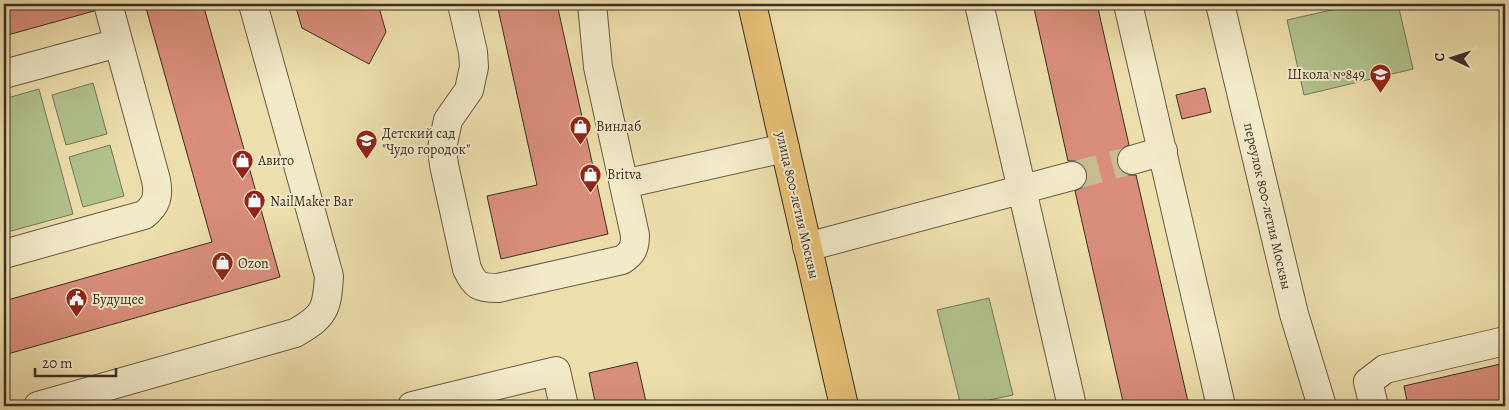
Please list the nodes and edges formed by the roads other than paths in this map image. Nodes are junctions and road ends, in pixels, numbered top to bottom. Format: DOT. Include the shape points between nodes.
graph roads {
  1 [pos="108,4"];
  2 [pos="253,4"];
  3 [pos="462,4"];
  4 [pos="592,4"];
  5 [pos="752,4"];
  6 [pos="979,4"];
  7 [pos="1128,4"];
  8 [pos="1220,4"];
  9 [pos="118,43"];
  10 [pos="4,74"];
  11 [pos="785,148"];
  12 [pos="1163,151"];
  13 [pos="1132,160"];
  14 [pos="1072,176"];
  15 [pos="624,184"];
  16 [pos="1022,189"];
  17 [pos="807,247"];
  18 [pos="4,254"];
  19 [pos="1505,341"];
  20 [pos="38,406"];
  21 [pos="412,406"];
  22 [pos="564,406"];
  23 [pos="844,406"];
  24 [pos="1072,406"];
  25 [pos="1222,406"];
  26 [pos="1322,406"];
  27 [pos="1374,406"];
  1 -- 9 [label="street"];
  2 -- 20 [label="street" via="329,276 327,302 312,323 295,333"];
  3 -- 15 [label="street" via="474,67 469,90 448,120 442,148 467,269 473,282 484,288 498,288 622,260 630,255 635,247 635,235"];
  4 -- 15 [label="street" via="598,67"];
  5 -- 11 [label="main road, улица 800-летия Москвы"];
  6 -- 16 [label="street"];
  7 -- 12 [label="street"];
  8 -- 26 [label="street, переулок 800-летия Москвы" via="1294,314"];
  9 -- 10 [label="street"];
  9 -- 18 [label="street" via="156,180 156,201 144,215"];
  11 -- 15 [label="street"];
  11 -- 17 [label="main road, улица 800-летия Москвы"];
  12 -- 13 [label="street"];
  12 -- 25 [label="street"];
  14 -- 16 [label="street"];
  16 -- 17 [label="street"];
  16 -- 24 [label="street"];
  17 -- 23 [label="main road, улица 800-летия Москвы"];
  19 -- 27 [label="street" via="1385,369 1368,382"];
  21 -- 22 [label="street" via="556,372"];
}
